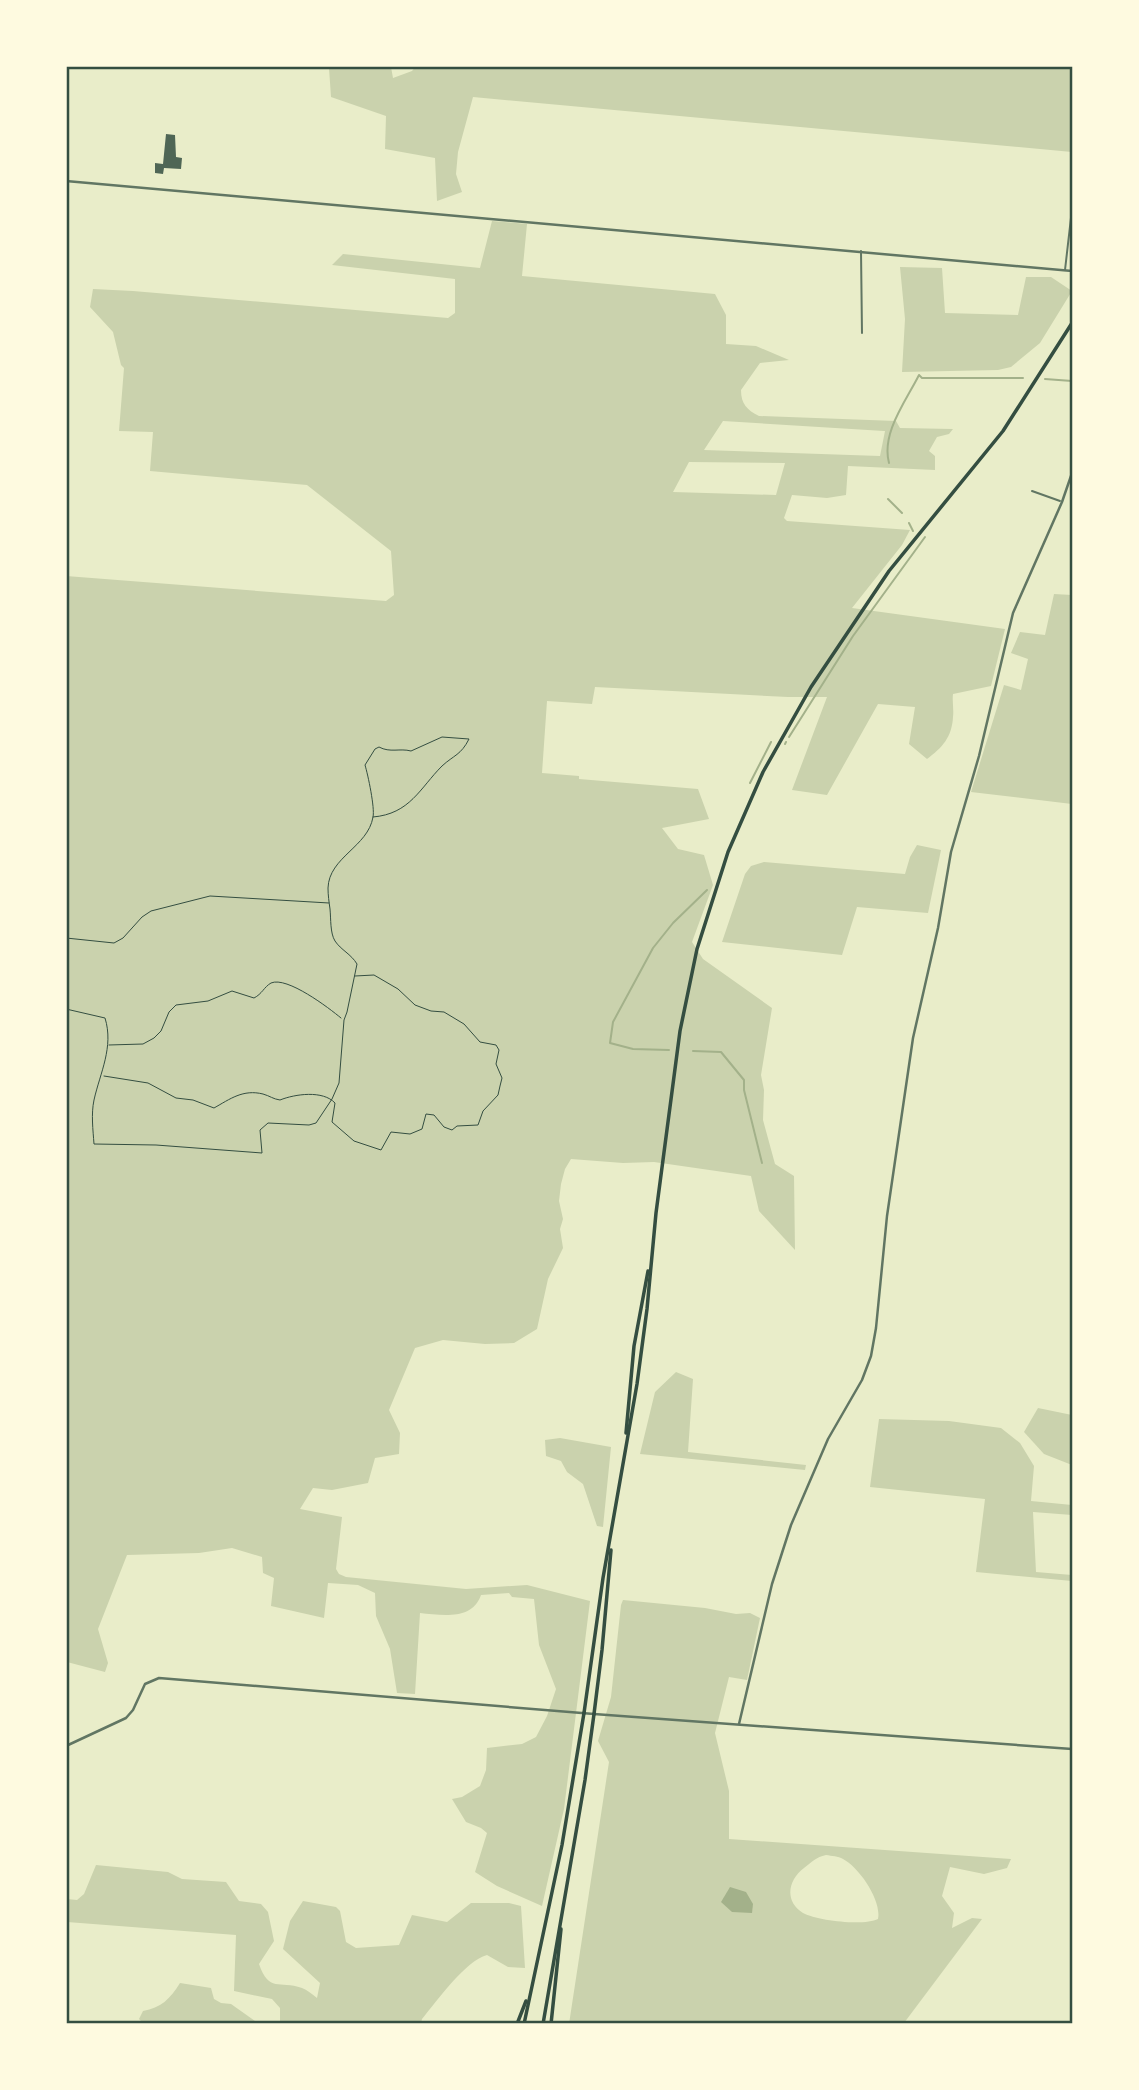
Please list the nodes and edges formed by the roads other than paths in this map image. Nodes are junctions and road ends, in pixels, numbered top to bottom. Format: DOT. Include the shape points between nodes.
graph roads {
  1 [pos="66,181"];
  2 [pos="1073,209"];
  3 [pos="861,251"];
  4 [pos="1065,270"];
  5 [pos="1073,271"];
  6 [pos="1073,323"];
  7 [pos="862,334"];
  8 [pos="1073,473"];
  9 [pos="1032,491"];
  10 [pos="1062,502"];
  11 [pos="651,1259"];
  12 [pos="624,1453"];
  13 [pos="612,1537"];
  14 [pos="584,1713"];
  15 [pos="594,1714"];
  16 [pos="739,1724"];
  17 [pos="66,1746"];
  18 [pos="1073,1749"];
  19 [pos="564,1903"];
  20 [pos="529,1992"];
  21 [pos="517,2024"];
  22 [pos="524,2024"];
  23 [pos="543,2024"];
  24 [pos="551,2024"];
  1 -- 3 [label="street"];
  2 -- 4 [label="street"];
  3 -- 4 [label="street"];
  3 -- 7 [label="street"];
  4 -- 5 [label="street"];
  6 -- 11 [label="main road" via="992,445 881,583 797,710 749,802 716,887 693,966 680,1031"];
  8 -- 10 [label="street"];
  9 -- 10 [label="street"];
  10 -- 16 [label="street" via="1013,613 951,852 913,1038 871,1356 828,1438 791,1525"];
  11 -- 12 [label="main road" via="638,1384"];
  11 -- 12 [label="main road" via="634,1346"];
  12 -- 13 [label="main road"];
  13 -- 14 [label="main road"];
  13 -- 15 [label="main road"];
  14 -- 15 [label="street"];
  14 -- 17 [label="street" via="156,1679 145,1684 126,1718"];
  14 -- 20 [label="main road" via="560,1857"];
  15 -- 16 [label="street"];
  15 -- 19 [label="main road"];
  16 -- 18 [label="street"];
  19 -- 23 [label="main road"];
  19 -- 24 [label="main road"];
  20 -- 21 [label="main road"];
  20 -- 22 [label="main road"];
}
